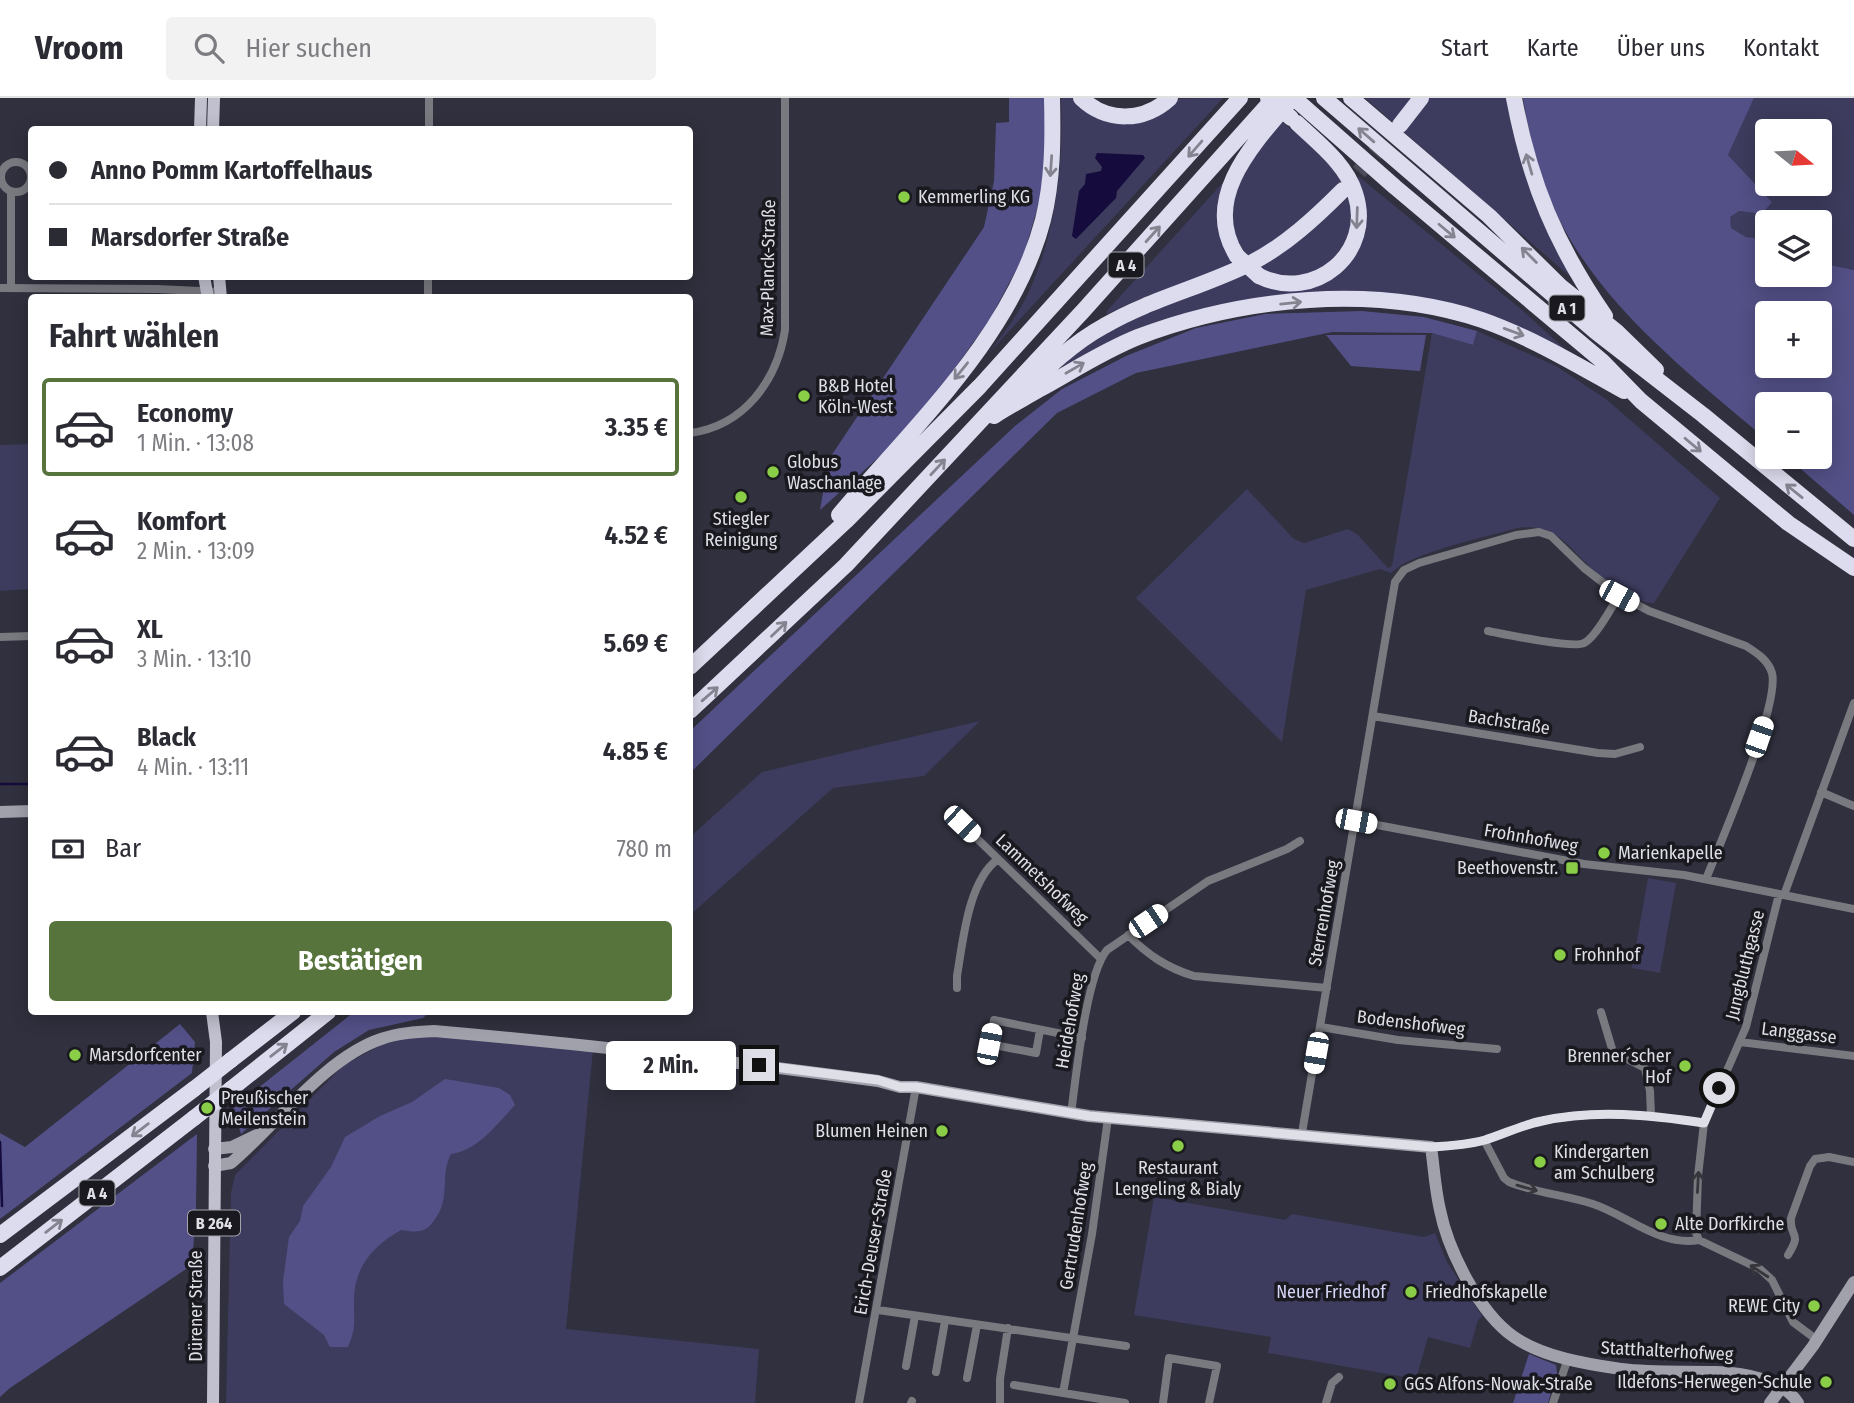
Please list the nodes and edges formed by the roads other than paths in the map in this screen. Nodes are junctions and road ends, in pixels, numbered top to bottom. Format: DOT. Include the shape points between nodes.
graph roads {
  1 [pos="201,98"];
  2 [pos="214,98"];
  3 [pos="429,98"];
  4 [pos="785,98"];
  5 [pos="1052,98"];
  6 [pos="1081,98"];
  7 [pos="1170,98"];
  8 [pos="1240,98"];
  9 [pos="1268,98"];
  10 [pos="1274,98"];
  11 [pos="1324,98"];
  12 [pos="1351,98"];
  13 [pos="1421,98"];
  14 [pos="1514,98"];
  15 [pos="1296,100"];
  16 [pos="1294,120"];
  17 [pos="1400,125"];
  18 [pos="200,126"];
  19 [pos="213,126"];
  20 [pos="429,126"];
  21 [pos="28,168"];
  22 [pos="0,176"];
  23 [pos="28,187"];
  24 [pos="1395,187"];
  25 [pos="1343,190"];
  26 [pos="11,191"];
  27 [pos="0,288"];
  28 [pos="11,288"];
  29 [pos="185,294"];
  30 [pos="1617,332"];
  31 [pos="1642,401"];
  32 [pos="1010,405"];
  33 [pos="1703,415"];
  34 [pos="974,428"];
  35 [pos="693,432"];
  36 [pos="1854,539"];
  37 [pos="795,568"];
  38 [pos="1854,568"];
  39 [pos="1619,596"];
  40 [pos="1488,631"];
  41 [pos="28,636"];
  42 [pos="0,637"];
  43 [pos="693,664"];
  44 [pos="1854,703"];
  45 [pos="693,708"];
  46 [pos="1373,716"];
  47 [pos="1640,747"];
  48 [pos="1821,792"];
  49 [pos="1854,806"];
  50 [pos="28,811"];
  51 [pos="0,812"];
  52 [pos="1356,821"];
  53 [pos="962,824"];
  54 [pos="1300,841"];
  55 [pos="998,859"];
  56 [pos="1706,879"];
  57 [pos="1782,895"];
  58 [pos="1854,909"];
  59 [pos="1128,935"];
  60 [pos="1100,958"];
  61 [pos="957,988"];
  62 [pos="1327,989"];
  63 [pos="1601,1012"];
  64 [pos="212,1015"];
  65 [pos="220,1015"];
  66 [pos="289,1015"];
  67 [pos="324,1015"];
  68 [pos="1321,1027"];
  69 [pos="1040,1030"];
  70 [pos="1082,1038"];
  71 [pos="216,1042"];
  72 [pos="1740,1042"];
  73 [pos="1497,1049"];
  74 [pos="1854,1056"];
  75 [pos="916,1087"];
  76 [pos="1071,1114"];
  77 [pos="1651,1115"];
  78 [pos="1108,1118"];
  79 [pos="1704,1123"];
  80 [pos="264,1131"];
  81 [pos="1302,1133"];
  82 [pos="1485,1140"];
  83 [pos="1431,1147"];
  84 [pos="214,1149"];
  85 [pos="1854,1162"];
  86 [pos="214,1166"];
  87 [pos="0,1235"];
  88 [pos="1699,1240"];
  89 [pos="1788,1255"];
  90 [pos="0,1268"];
  91 [pos="1854,1282"];
  92 [pos="878,1310"];
  93 [pos="915,1316"];
  94 [pos="946,1321"];
  95 [pos="977,1325"];
  96 [pos="1008,1328"];
  97 [pos="1074,1338"];
  98 [pos="1816,1340"];
  99 [pos="1126,1346"];
  100 [pos="1568,1358"];
  101 [pos="906,1366"];
  102 [pos="936,1372"];
  103 [pos="1339,1377"];
  104 [pos="967,1378"];
  105 [pos="1014,1385"];
  106 [pos="1780,1388"];
  107 [pos="1063,1393"];
  108 [pos="1121,1402"];
  109 [pos="214,1403"];
  110 [pos="859,1403"];
  111 [pos="1000,1403"];
  112 [pos="1163,1403"];
  113 [pos="1209,1403"];
  114 [pos="1326,1403"];
  115 [pos="1553,1403"];
  116 [pos="1770,1403"];
  117 [pos="1798,1403"];
  1 -- 18 [label="main road"];
  2 -- 19 [label="main road"];
  3 -- 20 [label="street"];
  4 -- 35 [label="street, Max-Planck-Straße" via="782,350 775,370 747,405 729,419"];
  5 -- 37 [label="highway, one-way" via="1046,202 1034,247 1013,296 965,367"];
  6 -- 7 [label="highway" via="1103,113 1127,117 1150,112"];
  8 -- 37 [label="highway, A 4, one-way" via="980,386"];
  9 -- 16 [label="highway, bridge"];
  34 -- 10 [label="highway, A 4, one-way"];
  33 -- 11 [label="highway, A 1, one-way" via="1595,332"];
  30 -- 12 [label="highway, one-way"];
  13 -- 17 [label="highway"];
  30 -- 14 [label="highway, one-way" via="1571,264 1548,218"];
  16 -- 15 [label="highway, one-way, bridge" via="1352,184 1358,209 1356,234 1340,263 1313,281 1281,284 1259,276 1237,256 1227,232 1226,204 1238,167"];
  15 -- 24 [label="highway, A 1"];
  16 -- 24 [label="highway"];
  21 -- 22 [label="street" via="15,161 6,164"];
  22 -- 26 [label="street"];
  23 -- 26 [label="street"];
  24 -- 31 [label="highway, A 1, one-way" via="1602,361"];
  25 -- 32 [label="highway" via="1311,222 1254,261 1090,334"];
  26 -- 28 [label="street"];
  27 -- 28 [label="street"];
  28 -- 29 [label="street"];
  30 -- 33 [label="highway"];
  32 -- 31 [label="highway, one-way" via="1102,353 1178,324 1236,310 1344,300 1425,307 1480,320 1525,336"];
  31 -- 38 [label="highway, A 1, one-way" via="1788,523"];
  32 -- 34 [label="highway"];
  36 -- 33 [label="highway, A 1, one-way"];
  45 -- 34 [label="highway, A 4, one-way" via="846,565"];
  37 -- 43 [label="highway, A 4"];
  39 -- 40 [label="street" via="1581,645"];
  39 -- 46 [label="street, Sterrenhofweg" via="1551,536 1539,532 1419,563 1395,582"];
  39 -- 56 [label="street" via="1746,646 1759,654 1771,671 1772,698"];
  41 -- 42 [label="street"];
  44 -- 48 [label="street, Jungbluthgasse"];
  46 -- 47 [label="street, Bachstraße" via="1598,753"];
  46 -- 52 [label="street, Sterrenhofweg"];
  48 -- 49 [label="street"];
  48 -- 57 [label="street, Jungbluthgasse"];
  50 -- 51 [label="street"];
  52 -- 56 [label="street, Frohnhofweg" via="1584,864"];
  52 -- 62 [label="street, Sterrenhofweg"];
  53 -- 55 [label="street, Lammetshofweg"];
  54 -- 59 [label="street, Heidehofweg" via="1208,881"];
  55 -- 60 [label="street, Lammetshofweg"];
  55 -- 61 [label="street" via="980,878 975,893"];
  56 -- 57 [label="street, Frohnhofweg"];
  57 -- 58 [label="street, Frohnhofweg"];
  57 -- 72 [label="street, Jungbluthgasse"];
  59 -- 60 [label="street, Heidehofweg"];
  59 -- 62 [label="street" via="1158,961 1194,976"];
  60 -- 70 [label="street, Heidehofweg"];
  62 -- 68 [label="street, Sterrenhofweg"];
  63 -- 77 [label="street" via="1613,1052 1647,1073"];
  64 -- 71 [label="main road, Dürener Straße / B 264"];
  65 -- 71 [label="main road, Dürener Straße / B 264"];
  66 -- 87 [label="highway, A 4, one-way, bridge"];
  90 -- 67 [label="highway, A 4, one-way, bridge"];
  68 -- 73 [label="street, Bodenshofweg"];
  68 -- 81 [label="street, Sterrenhofweg"];
  69 -- 69 [label="street" via="1035,1053 989,1044 993,1020"];
  69 -- 70 [label="street"];
  70 -- 76 [label="street, Heidehofweg"];
  71 -- 84 [label="main road, Dürener Straße / B 264"];
  72 -- 74 [label="street, Langgasse"];
  72 -- 79 [label="street, Jungbluthgasse"];
  75 -- 76 [label="street"];
  75 -- 80 [label="street" via="647,1051 409,1032 359,1048 338,1062"];
  75 -- 92 [label="street, Erich-Deuser-Straße"];
  76 -- 78 [label="street"];
  77 -- 79 [label="street"];
  77 -- 82 [label="street" via="1570,1116 1537,1121"];
  78 -- 81 [label="street"];
  78 -- 97 [label="street, Gertrudenhofweg"];
  88 -- 79 [label="street, Jungbluthgasse, one-way"];
  80 -- 84 [label="street" via="232,1147"];
  80 -- 86 [label="street" via="231,1163"];
  81 -- 83 [label="street"];
  82 -- 83 [label="street"];
  82 -- 88 [label="street, one-way" via="1509,1182 1605,1208 1680,1241"];
  83 -- 100 [label="street, Statthalterhofweg" via="1446,1234 1472,1287 1493,1318 1514,1337"];
  84 -- 86 [label="main road, Dürener Straße / B 264"];
  85 -- 89 [label="street" via="1829,1157 1815,1159 1810,1166 1791,1218 1797,1236"];
  86 -- 109 [label="main road, Dürener Straße / B 264"];
  98 -- 88 [label="street, one-way" via="1793,1322 1772,1280 1760,1269"];
  91 -- 98 [label="street"];
  92 -- 93 [label="street"];
  92 -- 110 [label="street, Erich-Deuser-Straße"];
  93 -- 94 [label="street"];
  93 -- 101 [label="street"];
  94 -- 95 [label="street"];
  94 -- 102 [label="street"];
  95 -- 96 [label="street"];
  95 -- 104 [label="street"];
  96 -- 97 [label="street"];
  96 -- 111 [label="street"];
  97 -- 99 [label="street"];
  97 -- 107 [label="street, Gertrudenhofweg"];
  98 -- 106 [label="street"];
  100 -- 106 [label="street, Statthalterhofweg" via="1622,1369 1742,1373"];
  100 -- 115 [label="street"];
  103 -- 114 [label="street" via="1332,1383"];
  105 -- 107 [label="street"];
  106 -- 116 [label="street"];
  106 -- 117 [label="street, Statthalterhofweg"];
  107 -- 108 [label="street"];
  112 -- 113 [label="street" via="1169,1358 1217,1366"];
}
